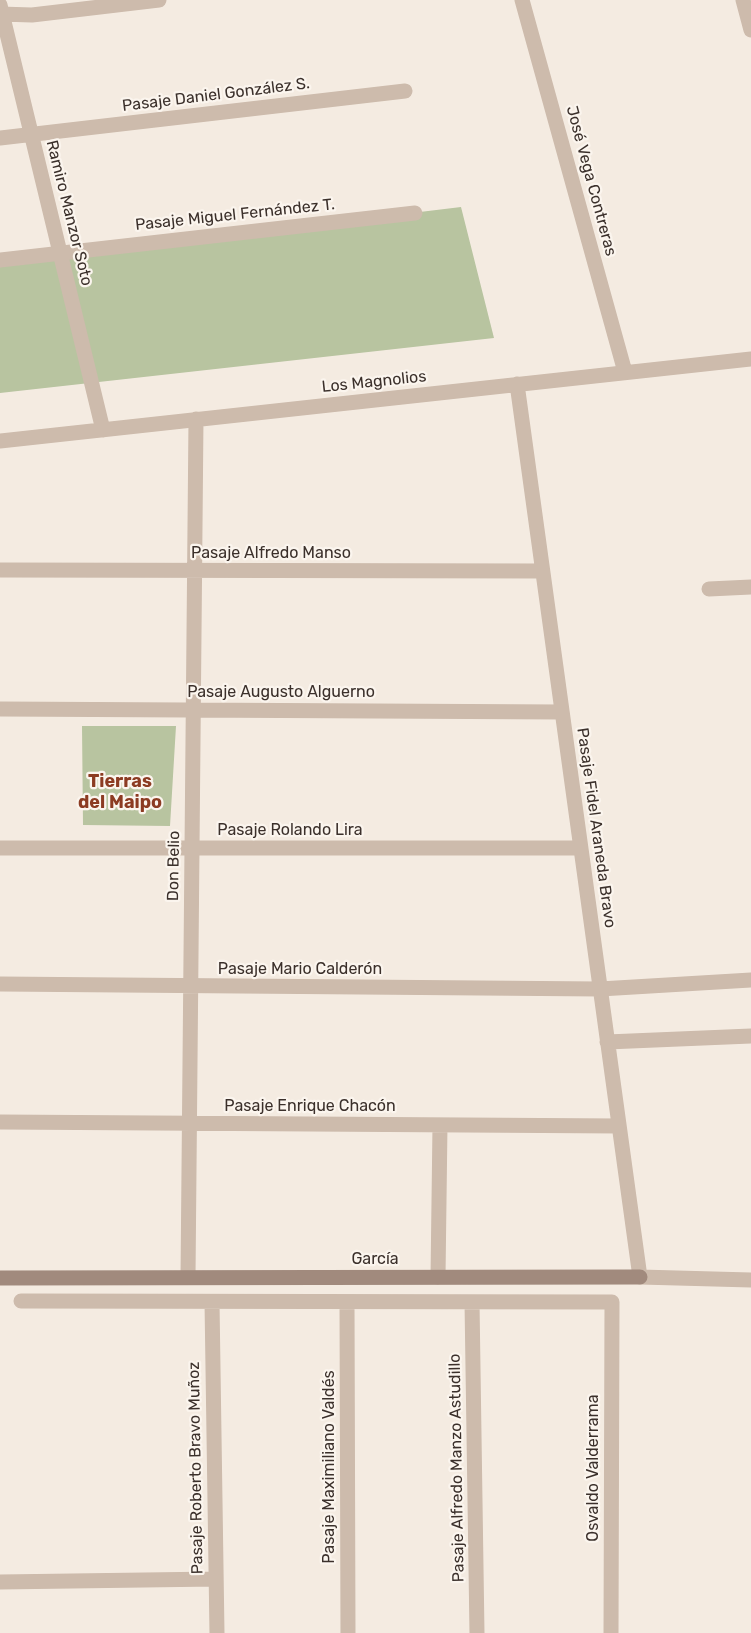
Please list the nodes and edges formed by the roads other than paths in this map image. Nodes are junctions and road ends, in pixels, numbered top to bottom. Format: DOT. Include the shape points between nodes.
graph roads {
  1 [pos="159,0"];
  2 [pos="522,0"];
  3 [pos="746,6"];
  4 [pos="1,11"];
  5 [pos="751,30"];
  6 [pos="405,91"];
  7 [pos="31,134"];
  8 [pos="0,138"];
  9 [pos="414,213"];
  10 [pos="60,253"];
  11 [pos="0,260"];
  12 [pos="751,358"];
  13 [pos="625,372"];
  14 [pos="517,384"];
  15 [pos="196,419"];
  16 [pos="103,430"];
  17 [pos="0,441"];
  18 [pos="0,570"];
  19 [pos="194,571"];
  20 [pos="542,571"];
  21 [pos="751,587"];
  22 [pos="709,590"];
  23 [pos="0,709"];
  24 [pos="193,710"];
  25 [pos="562,712"];
  26 [pos="0,848"];
  27 [pos="192,848"];
  28 [pos="581,848"];
  29 [pos="751,980"];
  30 [pos="0,984"];
  31 [pos="190,986"];
  32 [pos="600,989"];
  33 [pos="751,1036"];
  34 [pos="607,1042"];
  35 [pos="0,1122"];
  36 [pos="189,1124"];
  37 [pos="440,1125"];
  38 [pos="619,1126"];
  39 [pos="188,1277"];
  40 [pos="438,1277"];
  41 [pos="640,1277"];
  42 [pos="0,1278"];
  43 [pos="751,1280"];
  44 [pos="21,1301"];
  45 [pos="212,1302"];
  46 [pos="347,1302"];
  47 [pos="472,1302"];
  48 [pos="216,1579"];
  49 [pos="0,1582"];
  50 [pos="217,1633"];
  51 [pos="348,1633"];
  52 [pos="477,1633"];
  53 [pos="611,1633"];
  1 -- 4 [label="street" via="32,15"];
  2 -- 13 [label="street, José Vega Contreras"];
  3 -- 5 [label="street"];
  4 -- 7 [label="street, Ramiro Manzor Soto"];
  6 -- 7 [label="street, Pasaje Daniel González S."];
  7 -- 8 [label="street, Pasaje Daniel González S."];
  7 -- 10 [label="street, Ramiro Manzor Soto"];
  9 -- 10 [label="street, Pasaje Miguel Fernández T."];
  10 -- 11 [label="street, Pasaje Miguel Fernández T."];
  10 -- 16 [label="street, Ramiro Manzor Soto"];
  12 -- 13 [label="street, Los Magnolios"];
  13 -- 14 [label="street, Los Magnolios"];
  14 -- 15 [label="street, Los Magnolios"];
  14 -- 20 [label="street, Pasaje Fidel Araneda Bravo"];
  15 -- 16 [label="street, Los Magnolios"];
  15 -- 19 [label="street, Don Belio"];
  16 -- 17 [label="street, Los Magnolios"];
  18 -- 19 [label="street, Pasaje Alfredo Manso"];
  19 -- 20 [label="street, Pasaje Alfredo Manso"];
  19 -- 24 [label="street, Don Belio"];
  20 -- 25 [label="street, Pasaje Fidel Araneda Bravo"];
  21 -- 22 [label="street"];
  23 -- 24 [label="street, Pasaje Augusto Alguerno"];
  24 -- 25 [label="street, Pasaje Augusto Alguerno"];
  24 -- 27 [label="street, Don Belio"];
  25 -- 28 [label="street, Pasaje Fidel Araneda Bravo"];
  26 -- 27 [label="street, Pasaje Rolando Lira"];
  27 -- 28 [label="street, Pasaje Rolando Lira"];
  27 -- 31 [label="street, Don Belio"];
  28 -- 32 [label="street, Pasaje Fidel Araneda Bravo"];
  29 -- 32 [label="street, Pasaje Mario Calderón"];
  30 -- 31 [label="street, Pasaje Mario Calderón"];
  31 -- 32 [label="street, Pasaje Mario Calderón"];
  31 -- 36 [label="street, Don Belio"];
  32 -- 34 [label="street, Pasaje Fidel Araneda Bravo"];
  33 -- 34 [label="street"];
  34 -- 38 [label="street, Pasaje Fidel Araneda Bravo"];
  35 -- 36 [label="street, Pasaje Enrique Chacón"];
  36 -- 37 [label="street, Pasaje Enrique Chacón"];
  36 -- 39 [label="street, Don Belio"];
  37 -- 38 [label="street, Pasaje Enrique Chacón"];
  37 -- 40 [label="street"];
  38 -- 41 [label="street, Pasaje Fidel Araneda Bravo"];
  39 -- 40 [label="street, García"];
  39 -- 42 [label="street, García"];
  40 -- 41 [label="street, García"];
  41 -- 43 [label="street, García"];
  44 -- 45 [label="street"];
  45 -- 46 [label="street"];
  45 -- 48 [label="street, Pasaje Roberto Bravo Muñoz"];
  46 -- 47 [label="street"];
  46 -- 51 [label="street, Pasaje Maximiliano Valdés"];
  47 -- 52 [label="street, Pasaje Alfredo Manzo Astudillo"];
  47 -- 53 [label="street, Osvaldo Valderrama" via="612,1302"];
  48 -- 49 [label="street"];
  48 -- 50 [label="street, Pasaje Roberto Bravo Muñoz"];
}
